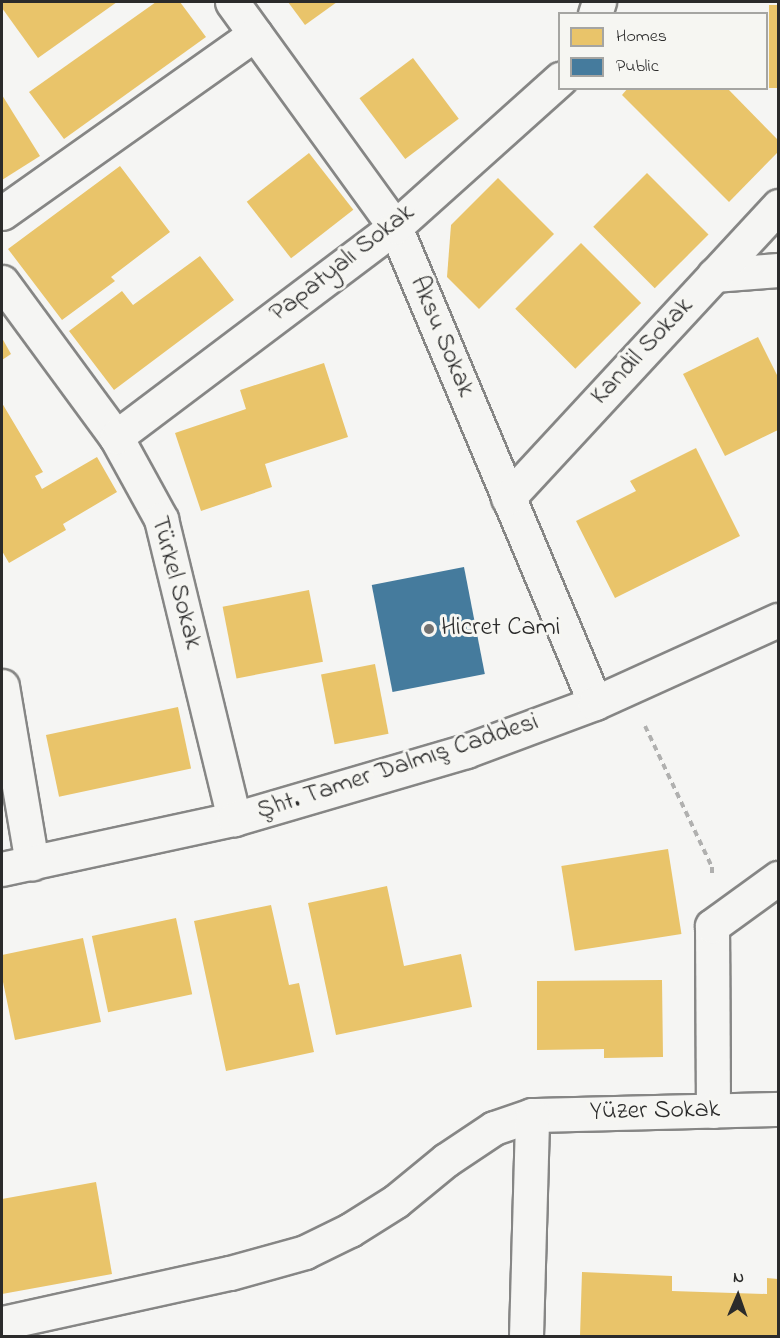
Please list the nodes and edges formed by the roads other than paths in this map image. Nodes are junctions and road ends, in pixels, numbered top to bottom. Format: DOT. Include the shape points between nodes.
graph roads {
  1 [pos="232,2"];
  2 [pos="255,34"];
  3 [pos="558,81"];
  4 [pos="778,206"];
  5 [pos="2,213"];
  6 [pos="394,227"];
  7 [pos="778,270"];
  8 [pos="714,274"];
  9 [pos="2,282"];
  10 [pos="116,437"];
  11 [pos="508,498"];
  12 [pos="778,620"];
  13 [pos="2,686"];
  14 [pos="595,703"];
  15 [pos="234,819"];
  16 [pos="17,866"];
  17 [pos="778,878"];
  18 [pos="778,1109"];
  19 [pos="713,1111"];
  20 [pos="532,1115"];
  21 [pos="2,1323"];
  22 [pos="526,1336"];
  1 -- 2 [label="street, Aksu Sokak"];
  2 -- 5 [label="street"];
  2 -- 6 [label="street, Aksu Sokak"];
  3 -- 6 [label="street, Papatyalı Sokak"];
  4 -- 8 [label="street, Kandil Sokak"];
  6 -- 10 [label="street, Papatyalı Sokak"];
  6 -- 11 [label="street, Aksu Sokak"];
  7 -- 8 [label="street"];
  8 -- 11 [label="street, Kandil Sokak"];
  9 -- 10 [label="street, Türkel Sokak"];
  10 -- 15 [label="street, Türkel Sokak" via="161,519"];
  11 -- 14 [label="street, Aksu Sokak"];
  12 -- 14 [label="street, Şht. Tamer Dalmış Caddesi"];
  13 -- 16 [label="street"];
  14 -- 15 [label="street, Şht. Tamer Dalmış Caddesi" via="466,751"];
  15 -- 16 [label="street, Şht. Tamer Dalmış Caddesi"];
  17 -- 19 [label="street" via="712,926"];
  18 -- 19 [label="street, Yüzer Sokak"];
  19 -- 20 [label="street, Yüzer Sokak"];
  20 -- 21 [label="street, Yüzer Sokak" via="494,1128 446,1160 396,1201 305,1252 230,1273"];
  20 -- 22 [label="street"];
}
